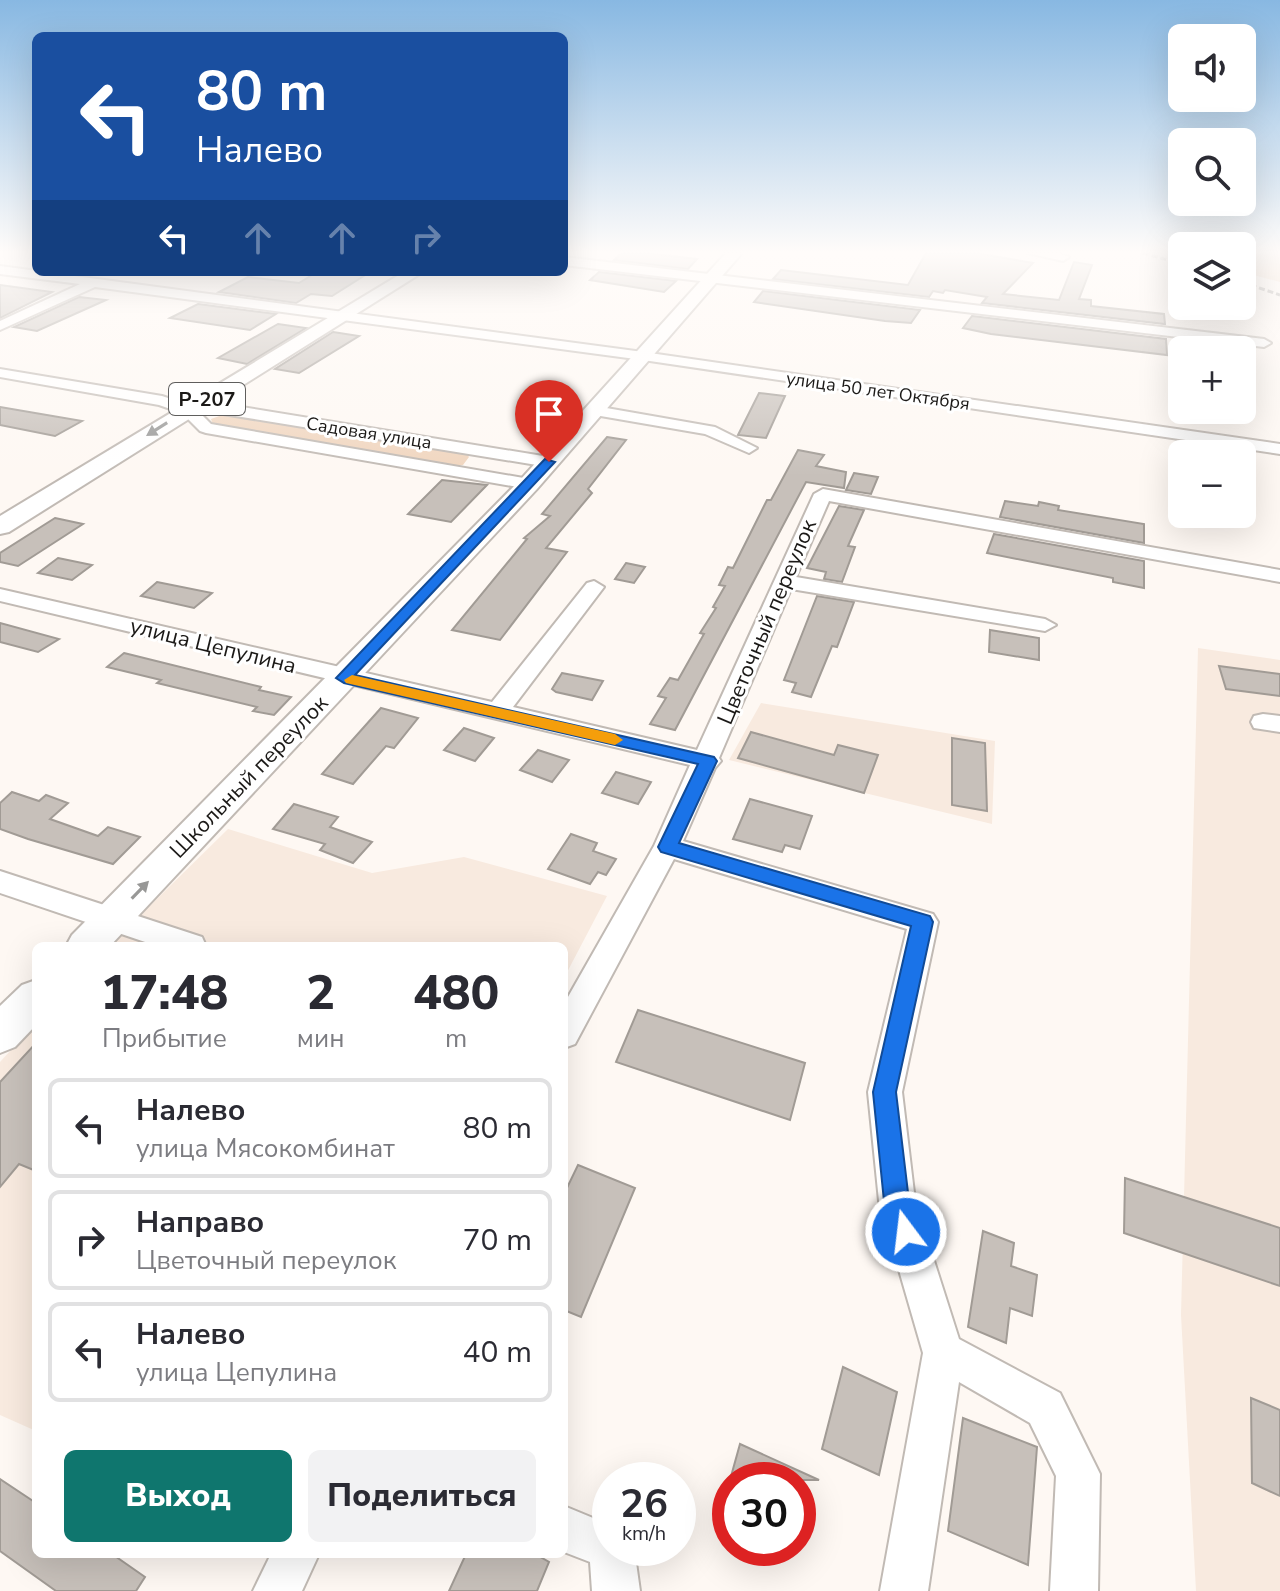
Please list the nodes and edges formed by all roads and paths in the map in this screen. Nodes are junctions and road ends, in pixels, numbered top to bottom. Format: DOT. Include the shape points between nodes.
graph roads {
  1 [pos="324,327"];
  2 [pos="427,327"];
  3 [pos="668,327"];
  4 [pos="1130,327"];
  5 [pos="1264,343"];
  6 [pos="643,356"];
  7 [pos="0,373"];
  8 [pos="188,410"];
  9 [pos="595,411"];
  10 [pos="749,448"];
  11 [pos="1280,449"];
  12 [pos="549,462"];
  13 [pos="529,484"];
  14 [pos="0,527"];
  15 [pos="1280,576"];
  16 [pos="783,581"];
  17 [pos="594,587"];
  18 [pos="0,595"];
  19 [pos="1045,625"];
  20 [pos="344,678"];
  21 [pos="496,713"];
  22 [pos="708,761"];
  23 [pos="667,847"];
  24 [pos="0,882"];
  25 [pos="114,918"];
  26 [pos="90,942"];
  27 [pos="180,942"];
  28 [pos="32,1001"];
  29 [pos="568,1027"];
  30 [pos="0,1034"];
  31 [pos="943,1353"];
  32 [pos="568,1531"];
  33 [pos="592,1541"];
  34 [pos="294,1558"];
  35 [pos="613,1566"];
  36 [pos="277,1591"];
  37 [pos="616,1591"];
  38 [pos="904,1591"];
  39 [pos="1074,1591"];
  1 -- 8 [label="main road, Р-207"];
  2 -- 6 [label="street, улица 50 лет Октября"];
  3 -- 6 [label="main road, Школьный переулок"];
  4 -- 5 [label="street"];
  6 -- 9 [label="main road, Школьный переулок"];
  6 -- 11 [label="street, улица 50 лет Октября"];
  7 -- 8 [label="street, Садовая улица"];
  8 -- 12 [label="street, Садовая улица" via="223,409"];
  8 -- 13 [label="street, Садовая улица" via="206,428"];
  8 -- 14 [label="main road, Р-207, one-way"];
  9 -- 10 [label="street" via="709,430"];
  9 -- 12 [label="main road, Школьный переулок"];
  12 -- 13 [label="main road, Школьный переулок"];
  13 -- 20 [label="main road, Школьный переулок"];
  15 -- 16 [label="street, Цветочный переулок" via="823,494"];
  16 -- 19 [label="street"];
  16 -- 22 [label="street, Цветочный переулок"];
  17 -- 21 [label="street"];
  18 -- 20 [label="street, улица Цепулина"];
  20 -- 21 [label="street, улица Цепулина"];
  25 -- 20 [label="main road, Школьный переулок, one-way"];
  21 -- 22 [label="street, улица Цепулина"];
  22 -- 23 [label="street, Цветочный переулок"];
  23 -- 29 [label="street, Цветочный переулок"];
  23 -- 31 [label="street" via="923,922 885,1092 897,1201"];
  24 -- 25 [label="street"];
  25 -- 26 [label="main road, Школьный переулок"];
  25 -- 27 [label="street"];
  28 -- 30 [label="main road"];
  31 -- 38 [label="street"];
  31 -- 39 [label="street" via="1045,1408 1078,1474"];
  32 -- 33 [label="street"];
  34 -- 36 [label="street"];
  35 -- 37 [label="street"];
}
